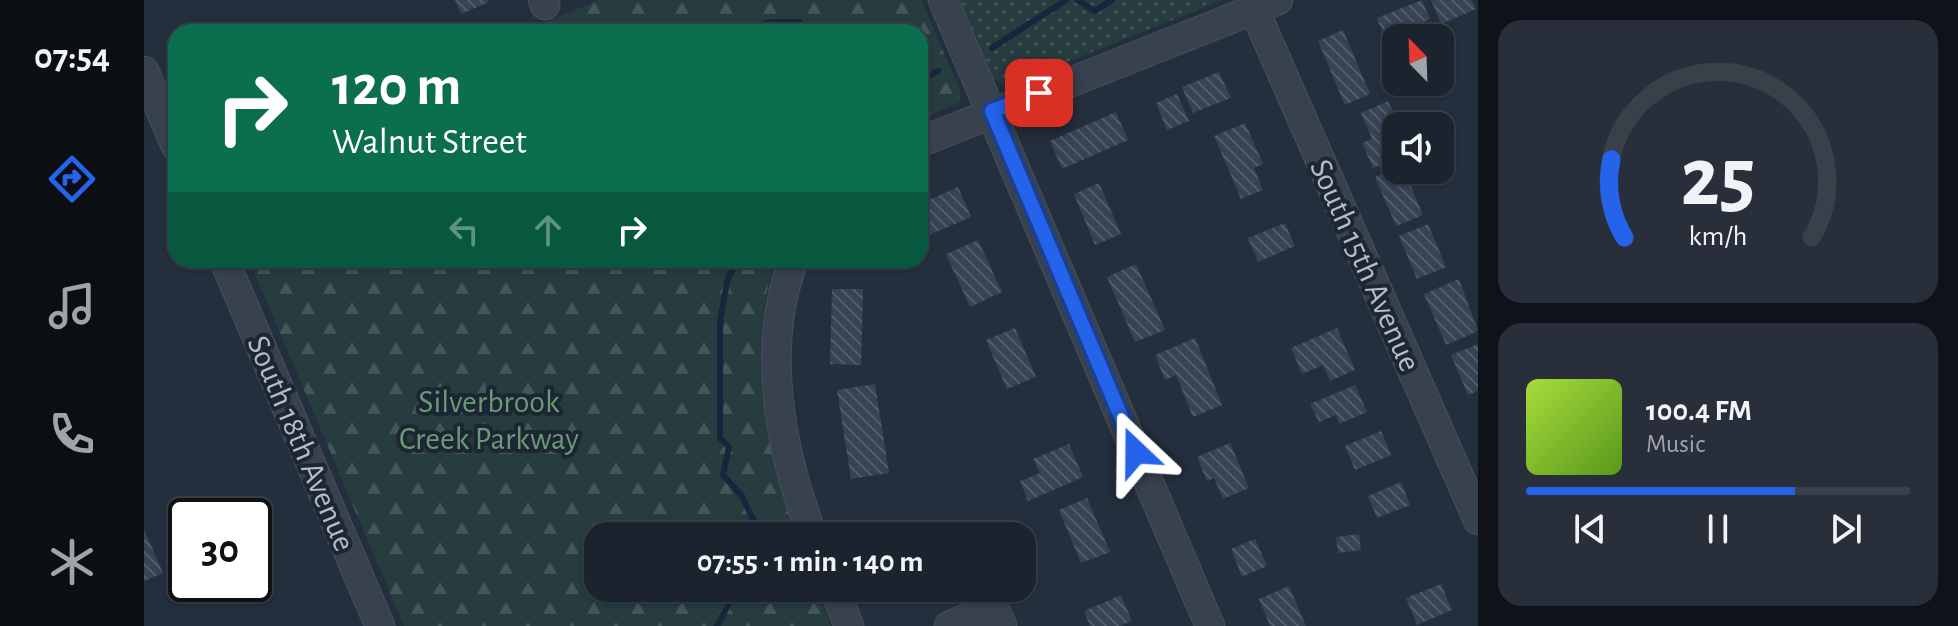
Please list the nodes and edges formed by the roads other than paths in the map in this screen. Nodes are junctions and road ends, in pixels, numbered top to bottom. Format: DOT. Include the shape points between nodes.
graph roads {
  1 [pos="943,0"];
  2 [pos="1261,3"];
  3 [pos="144,71"];
  4 [pos="992,111"];
  5 [pos="168,127"];
  6 [pos="928,139"];
  7 [pos="227,268"];
  8 [pos="791,268"];
  9 [pos="1476,511"];
  10 [pos="808,522"];
  11 [pos="840,602"];
  12 [pos="380,626"];
  13 [pos="849,626"];
  14 [pos="949,626"];
  15 [pos="1002,626"];
  16 [pos="1210,626"];
  1 -- 4 [label="street"];
  2 -- 4 [label="street"];
  2 -- 9 [label="street, South 15th Avenue"];
  3 -- 5 [label="street"];
  4 -- 6 [label="street"];
  4 -- 16 [label="street"];
  7 -- 12 [label="street, South 18th Avenue"];
  8 -- 10 [label="street" via="783,286 776,353 783,426"];
  11 -- 13 [label="street"];
  14 -- 15 [label="street" via="994,607"];
}
